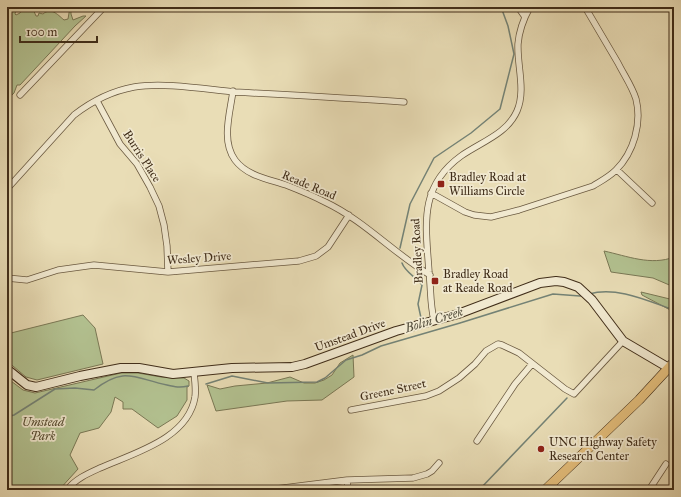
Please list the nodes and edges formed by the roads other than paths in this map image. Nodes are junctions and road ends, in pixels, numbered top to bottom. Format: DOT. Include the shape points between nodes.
graph roads {
  1 [pos="104,7"];
  2 [pos="518,7"];
  3 [pos="530,7"];
  4 [pos="585,7"];
  5 [pos="525,17"];
  6 [pos="233,92"];
  7 [pos="20,95"];
  8 [pos="97,101"];
  9 [pos="404,102"];
  10 [pos="617,170"];
  11 [pos="7,189"];
  12 [pos="432,193"];
  13 [pos="652,203"];
  14 [pos="349,215"];
  15 [pos="168,272"];
  16 [pos="430,275"];
  17 [pos="7,278"];
  18 [pos="434,320"];
  19 [pos="623,341"];
  20 [pos="532,364"];
  21 [pos="672,367"];
  22 [pos="7,369"];
  23 [pos="194,373"];
  24 [pos="351,410"];
  25 [pos="478,441"];
  26 [pos="439,463"];
  27 [pos="666,464"];
  28 [pos="348,480"];
  29 [pos="67,490"];
  30 [pos="267,490"];
  31 [pos="348,490"];
  32 [pos="545,490"];
  33 [pos="649,490"];
  1 -- 7 [label="street"];
  2 -- 5 [label="street"];
  3 -- 5 [label="street, Bradley Road"];
  4 -- 10 [label="street" via="628,80 636,99 636,134 629,152"];
  5 -- 12 [label="street, Bradley Road" via="518,44 521,93 517,112 498,133 444,171"];
  6 -- 8 [label="street" via="174,86 136,86 111,92"];
  6 -- 9 [label="street"];
  6 -- 14 [label="street, Reade Road" via="228,129 229,143 235,159 255,175 286,185"];
  8 -- 11 [label="street" via="74,115"];
  8 -- 15 [label="street, Burris Place" via="120,144 137,164 159,206 167,246"];
  10 -- 12 [label="street" via="593,186 491,217 465,212"];
  10 -- 13 [label="street"];
  12 -- 16 [label="street, Bradley Road" via="426,218"];
  14 -- 15 [label="street, Wesley Drive" via="328,247 316,256 299,261"];
  14 -- 16 [label="street, Reade Road"];
  15 -- 17 [label="street, Wesley Drive" via="94,264 58,270 27,280"];
  16 -- 18 [label="street, Bradley Road"];
  18 -- 19 [label="street, Umstead Drive" via="458,314 540,283 556,281 578,287 592,300"];
  18 -- 23 [label="street, Umstead Drive" via="306,364"];
  19 -- 20 [label="street, Greene Street" via="574,394"];
  19 -- 21 [label="street, Umstead Drive"];
  20 -- 24 [label="street, Greene Street" via="519,353 498,344 486,351 476,364 459,378 439,391 426,396"];
  20 -- 25 [label="street" via="515,384"];
  21 -- 32 [label="main road"];
  22 -- 23 [label="street, Umstead Drive" via="27,385 36,387 121,368 139,368 173,374"];
  23 -- 29 [label="street" via="194,403 188,416 175,432 163,441 87,474"];
  26 -- 28 [label="street" via="432,471 412,478"];
  27 -- 33 [label="street"];
  28 -- 30 [label="street"];
  28 -- 31 [label="street"];
}
